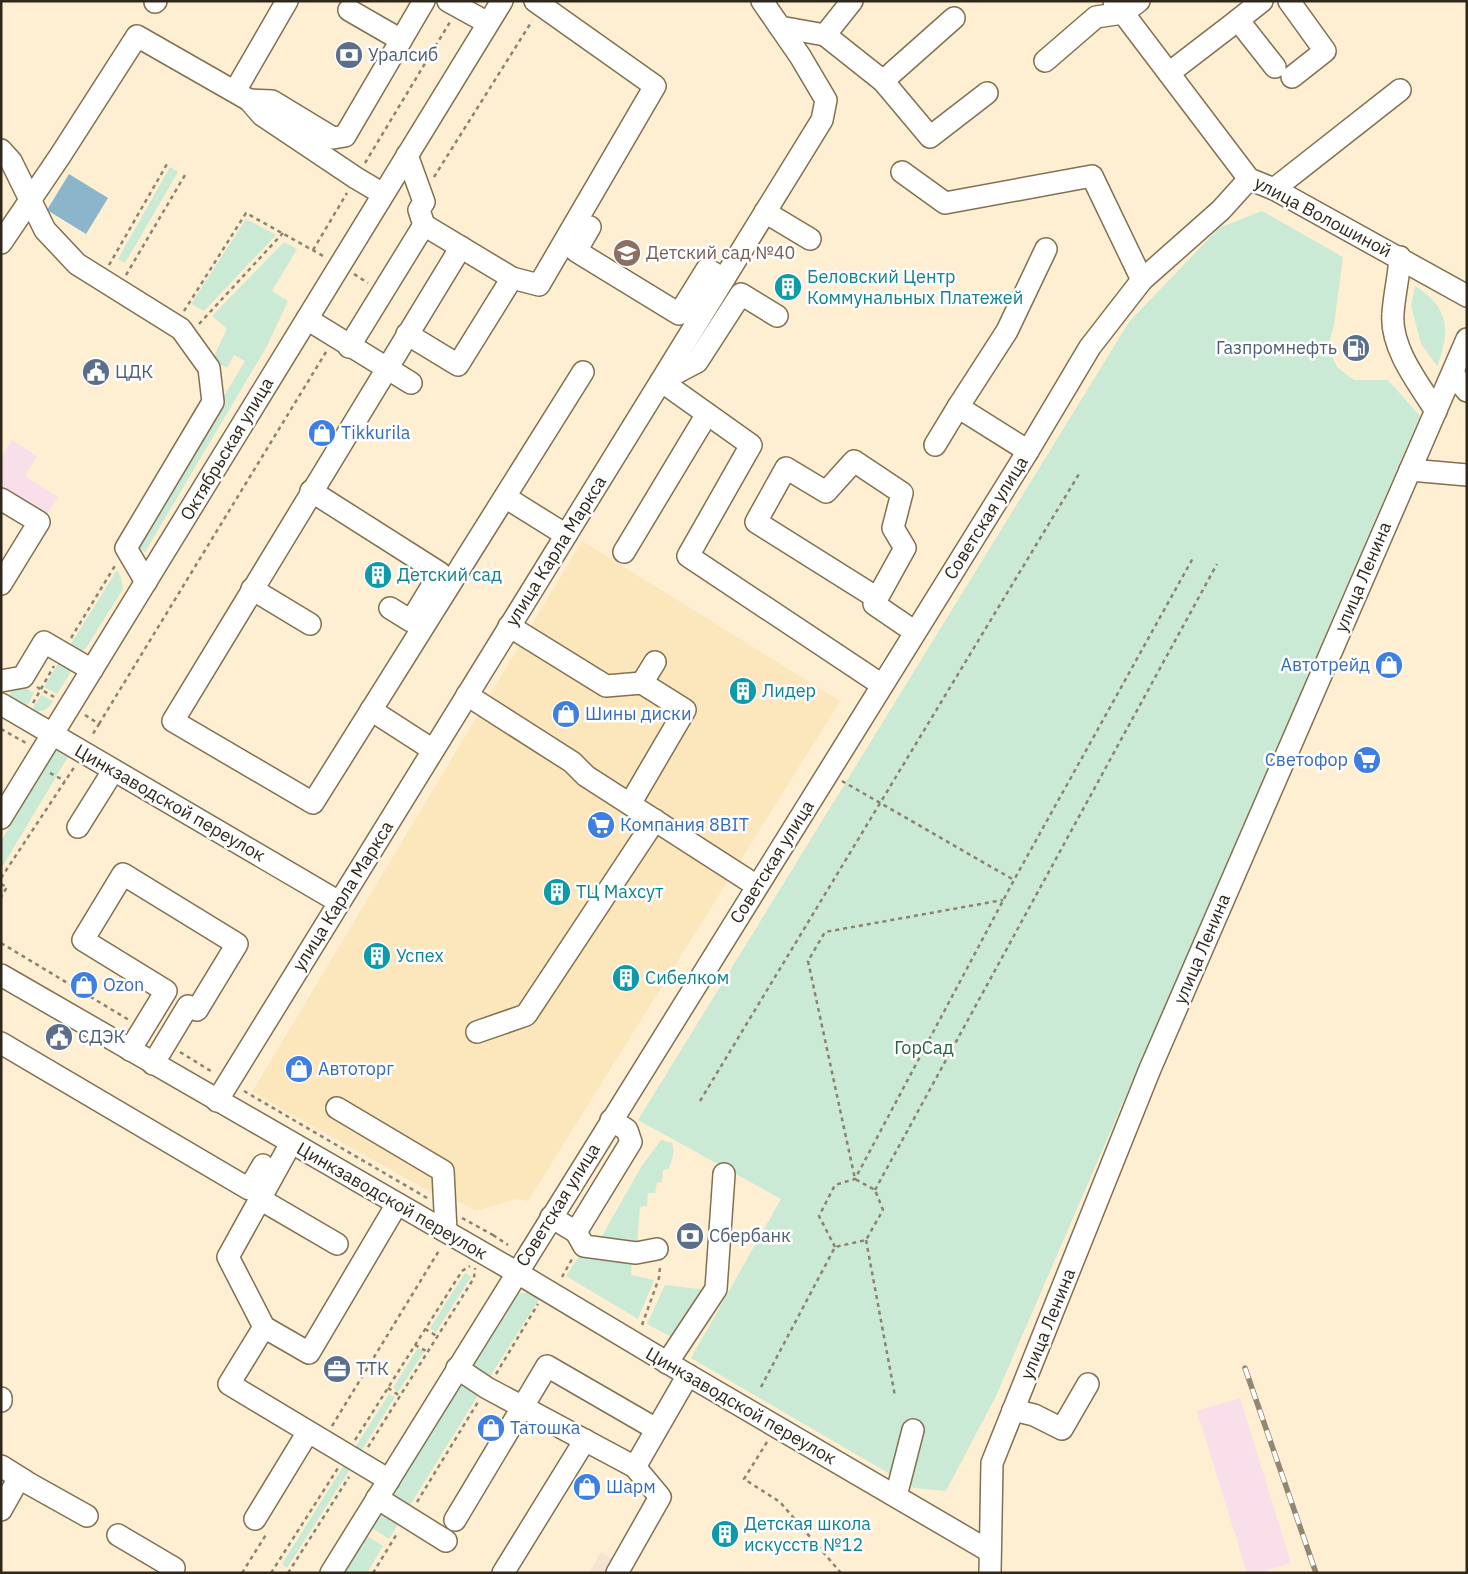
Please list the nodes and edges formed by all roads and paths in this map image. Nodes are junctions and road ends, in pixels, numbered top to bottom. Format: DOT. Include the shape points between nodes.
graph roads {
  1 [pos="287,1"];
  2 [pos="424,1"];
  3 [pos="502,1"];
  4 [pos="852,1"];
  5 [pos="1262,1"];
  6 [pos="1288,1"];
  7 [pos="454,4"];
  8 [pos="539,4"];
  9 [pos="768,4"];
  10 [pos="1125,5"];
  11 [pos="349,10"];
  12 [pos="954,18"];
  13 [pos="1238,20"];
  14 [pos="488,23"];
  15 [pos="780,28"];
  16 [pos="825,35"];
  17 [pos="401,40"];
  18 [pos="1045,61"];
  19 [pos="1168,73"];
  20 [pos="883,81"];
  21 [pos="1400,90"];
  22 [pos="987,93"];
  23 [pos="242,96"];
  24 [pos="1,150"];
  25 [pos="407,154"];
  26 [pos="167,164"];
  27 [pos="902,172"];
  28 [pos="184,175"];
  29 [pos="356,178"];
  30 [pos="1249,179"];
  31 [pos="1274,189"];
  32 [pos="383,194"];
  33 [pos="422,196"];
  34 [pos="29,200"];
  35 [pos="602,204"];
  36 [pos="765,212"];
  37 [pos="424,225"];
  38 [pos="283,233"];
  39 [pos="810,239"];
  40 [pos="1,243"];
  41 [pos="461,247"];
  42 [pos="1046,249"];
  43 [pos="313,250"];
  44 [pos="1400,257"];
  45 [pos="339,265"];
  46 [pos="373,275"];
  47 [pos="512,278"];
  48 [pos="724,279"];
  49 [pos="1142,280"];
  50 [pos="368,283"];
  51 [pos="109,284"];
  52 [pos="363,290"];
  53 [pos="1464,298"];
  54 [pos="777,316"];
  55 [pos="307,319"];
  56 [pos="181,331"];
  57 [pos="407,334"];
  58 [pos="1467,339"];
  59 [pos="342,342"];
  60 [pos="385,368"];
  61 [pos="583,372"];
  62 [pos="1453,374"];
  63 [pos="661,381"];
  64 [pos="411,383"];
  65 [pos="1467,391"];
  66 [pos="958,407"];
  67 [pos="1436,411"];
  68 [pos="707,414"];
  69 [pos="935,444"];
  70 [pos="1028,451"];
  71 [pos="1410,470"];
  72 [pos="1079,474"];
  73 [pos="1467,474"];
  74 [pos="312,491"];
  75 [pos="505,497"];
  76 [pos="1,499"];
  77 [pos="566,535"];
  78 [pos="624,552"];
  79 [pos="1193,558"];
  80 [pos="1217,564"];
  81 [pos="146,582"];
  82 [pos="1,584"];
  83 [pos="252,589"];
  84 [pos="877,598"];
  85 [pos="390,608"];
  86 [pos="310,624"];
  87 [pos="510,626"];
  88 [pos="915,632"];
  89 [pos="655,662"];
  90 [pos="92,670"];
  91 [pos="1,681"];
  92 [pos="642,683"];
  93 [pos="882,685"];
  94 [pos="466,696"];
  95 [pos="1,704"];
  96 [pos="371,710"];
  97 [pos="99,724"];
  98 [pos="53,734"];
  99 [pos="433,750"];
  100 [pos="113,771"];
  101 [pos="828,772"];
  102 [pos="65,782"];
  103 [pos="881,803"];
  104 [pos="630,804"];
  105 [pos="1,818"];
  106 [pos="655,820"];
  107 [pos="78,826"];
  108 [pos="1,878"];
  109 [pos="1014,880"];
  110 [pos="1,884"];
  111 [pos="757,886"];
  112 [pos="1,897"];
  113 [pos="1004,900"];
  114 [pos="339,902"];
  115 [pos="1,943"];
  116 [pos="4,981"];
  117 [pos="143,1029"];
  118 [pos="477,1032"];
  119 [pos="1,1043"];
  120 [pos="166,1043"];
  121 [pos="130,1050"];
  122 [pos="153,1064"];
  123 [pos="228,1082"];
  124 [pos="217,1101"];
  125 [pos="700,1101"];
  126 [pos="337,1108"];
  127 [pos="612,1120"];
  128 [pos="285,1140"];
  129 [pos="724,1174"];
  130 [pos="855,1179"];
  131 [pos="875,1190"];
  132 [pos="260,1199"];
  133 [pos="398,1204"];
  134 [pos="445,1208"];
  135 [pos="551,1217"];
  136 [pos="576,1232"];
  137 [pos="444,1238"];
  138 [pos="866,1240"];
  139 [pos="337,1244"];
  140 [pos="834,1248"];
  141 [pos="482,1252"];
  142 [pos="659,1258"];
  143 [pos="516,1272"];
  144 [pos="547,1290"];
  145 [pos="642,1325"];
  146 [pos="264,1327"];
  147 [pos="425,1329"];
  148 [pos="437,1336"];
  149 [pos="415,1344"];
  150 [pos="428,1352"];
  151 [pos="668,1363"];
  152 [pos="457,1368"];
  153 [pos="688,1375"];
  154 [pos="1088,1384"];
  155 [pos="761,1387"];
  156 [pos="388,1388"];
  157 [pos="487,1388"];
  158 [pos="400,1396"];
  159 [pos="895,1396"];
  160 [pos="523,1407"];
  161 [pos="1014,1410"];
  162 [pos="656,1429"];
  163 [pos="913,1430"];
  164 [pos="316,1436"];
  165 [pos="769,1438"];
  166 [pos="585,1440"];
  167 [pos="353,1458"];
  168 [pos="635,1466"];
  169 [pos="15,1475"];
  170 [pos="389,1480"];
  171 [pos="896,1496"];
  172 [pos="377,1498"];
  173 [pos="415,1504"];
  174 [pos="1,1510"];
  175 [pos="87,1516"];
  176 [pos="455,1520"];
  177 [pos="261,1525"];
  178 [pos="400,1529"];
  179 [pos="118,1535"];
  180 [pos="446,1541"];
  181 [pos="989,1551"];
  182 [pos="171,1573"];
  183 [pos="242,1573"];
  184 [pos="271,1573"];
  185 [pos="288,1573"];
  186 [pos="331,1573"];
  187 [pos="372,1573"];
  188 [pos="503,1573"];
  189 [pos="616,1573"];
  190 [pos="841,1573"];
  191 [pos="990,1573"];
  1 -- 23 [label="street"];
  2 -- 17 [label="street"];
  3 -- 14 [label="street, Октябрьская улица"];
  4 -- 16 [label="street"];
  5 -- 13 [label="street"];
  6 -- 13 [label="street" via="1325,51 1284,72"];
  7 -- 14 [label="street"];
  7 -- 29 [label="path"];
  8 -- 33 [label="path" via="530,25"];
  8 -- 47 [label="street" via="655,86 539,285"];
  9 -- 15 [label="street, улица Карла Маркса"];
  10 -- 18 [label="street" via="1096,17"];
  10 -- 19 [label="street, улица Волошиной"];
  11 -- 17 [label="street"];
  12 -- 20 [label="street"];
  13 -- 19 [label="street"];
  14 -- 25 [label="street, Октябрьская улица"];
  15 -- 16 [label="street"];
  15 -- 36 [label="street, улица Карла Маркса" via="826,100 822,120"];
  16 -- 20 [label="street"];
  17 -- 23 [label="street" via="345,136 333,138 272,101"];
  19 -- 30 [label="street, улица Волошиной"];
  20 -- 22 [label="street" via="930,137"];
  21 -- 31 [label="street"];
  23 -- 29 [label="street" via="262,115"];
  23 -- 34 [label="street" via="137,36"];
  24 -- 34 [label="street" via="11,161"];
  25 -- 32 [label="street, Октябрьская улица"];
  25 -- 33 [label="street"];
  26 -- 51 [label="path"];
  27 -- 49 [label="street" via="945,203 1092,176"];
  28 -- 51 [label="path"];
  29 -- 32 [label="street"];
  29 -- 43 [label="path"];
  30 -- 31 [label="street, улица Волошиной"];
  30 -- 49 [label="street, Советская улица" via="1221,210"];
  31 -- 44 [label="street, улица Волошиной"];
  32 -- 45 [label="street, Октябрьская улица"];
  33 -- 37 [label="street" via="424,202 419,210"];
  34 -- 40 [label="street"];
  34 -- 51 [label="street" via="45,230 77,264"];
  35 -- 48 [label="street" via="576,251 584,256 679,314 707,269"];
  36 -- 39 [label="street"];
  36 -- 48 [label="street, улица Карла Маркса"];
  37 -- 41 [label="street"];
  37 -- 59 [label="street"];
  38 -- 43 [label="path"];
  38 -- 56 [label="path"];
  38 -- 56 [label="path" via="246,213"];
  41 -- 47 [label="street"];
  41 -- 57 [label="street"];
  42 -- 66 [label="street" via="1007,331"];
  43 -- 45 [label="path"];
  44 -- 53 [label="street, улица Волошиной"];
  44 -- 67 [label="street" via="1392,316 1396,340"];
  45 -- 50 [label="path"];
  45 -- 55 [label="street, Октябрьская улица"];
  46 -- 50 [label="path"];
  47 -- 57 [label="street" via="458,365"];
  48 -- 63 [label="street, улица Карла Маркса"];
  49 -- 70 [label="street, Советская улица" via="1090,347"];
  50 -- 52 [label="path"];
  51 -- 56 [label="street"];
  54 -- 63 [label="street" via="741,294 697,362"];
  55 -- 59 [label="street"];
  55 -- 81 [label="street, Октябрьская улица"];
  56 -- 81 [label="street" via="208,368 212,402 126,548"];
  57 -- 60 [label="street"];
  58 -- 62 [label="street, улица Ленина"];
  59 -- 60 [label="street"];
  59 -- 97 [label="path"];
  60 -- 64 [label="street"];
  60 -- 74 [label="street"];
  61 -- 75 [label="street"];
  62 -- 65 [label="street"];
  62 -- 67 [label="street, улица Ленина"];
  63 -- 68 [label="street"];
  63 -- 77 [label="street, улица Карла Маркса"];
  66 -- 69 [label="street"];
  66 -- 70 [label="street"];
  67 -- 71 [label="street, улица Ленина"];
  68 -- 78 [label="street"];
  68 -- 93 [label="street" via="751,445 688,556"];
  70 -- 88 [label="street, Советская улица"];
  71 -- 73 [label="street"];
  71 -- 161 [label="street, улица Ленина" via="1150,1069"];
  72 -- 103 [label="path"];
  74 -- 83 [label="street"];
  74 -- 85 [label="street" via="440,574 411,621"];
  75 -- 77 [label="street"];
  75 -- 96 [label="street"];
  76 -- 82 [label="street" via="39,522"];
  77 -- 87 [label="street, улица Карла Маркса"];
  79 -- 109 [label="path"];
  80 -- 131 [label="path"];
  81 -- 90 [label="street, Октябрьская улица"];
  83 -- 86 [label="street"];
  83 -- 96 [label="street" via="173,721 313,803"];
  84 -- 84 [label="street" via="905,548 893,528 902,493 854,461 826,492 786,468 756,522"];
  84 -- 88 [label="street" via="874,604"];
  87 -- 92 [label="street" via="606,686"];
  87 -- 94 [label="street, улица Карла Маркса"];
  88 -- 93 [label="street, Советская улица"];
  89 -- 92 [label="street"];
  90 -- 91 [label="street" via="44,642 23,677"];
  90 -- 98 [label="street, Октябрьская улица"];
  92 -- 104 [label="street" via="685,710"];
  93 -- 101 [label="street, Советская улица"];
  94 -- 99 [label="street, улица Карла Маркса"];
  94 -- 104 [label="street" via="572,762 586,776"];
  95 -- 98 [label="street, Цинкзаводской переулок"];
  96 -- 99 [label="street"];
  98 -- 100 [label="street, Цинкзаводской переулок"];
  98 -- 105 [label="street, Октябрьская улица"];
  99 -- 114 [label="street, улица Карла Маркса"];
  100 -- 107 [label="street"];
  100 -- 114 [label="street, Цинкзаводской переулок"];
  101 -- 103 [label="path"];
  101 -- 111 [label="street, Советская улица"];
  102 -- 108 [label="path"];
  103 -- 109 [label="path"];
  103 -- 125 [label="path"];
  104 -- 106 [label="street"];
  106 -- 111 [label="street"];
  106 -- 118 [label="street" via="526,1015"];
  109 -- 113 [label="path"];
  110 -- 112 [label="path" via="7,887"];
  111 -- 127 [label="street, Советская улица"];
  113 -- 130 [label="path"];
  113 -- 130 [label="path" via="825,932 808,961"];
  114 -- 123 [label="street, улица Карла Маркса"];
  115 -- 117 [label="path"];
  116 -- 121 [label="street, Цинкзаводской переулок"];
  117 -- 120 [label="street" via="166,991 83,940 123,874 237,944 197,1010 188,1006"];
  117 -- 121 [label="street"];
  119 -- 128 [label="street" via="249,1189"];
  120 -- 122 [label="street"];
  120 -- 123 [label="path"];
  121 -- 122 [label="street, Цинкзаводской переулок"];
  122 -- 124 [label="street, Цинкзаводской переулок"];
  123 -- 124 [label="street, улица Карла Маркса"];
  123 -- 134 [label="path"];
  124 -- 128 [label="street, Цинкзаводской переулок"];
  126 -- 134 [label="street" via="443,1171"];
  127 -- 135 [label="street, Советская улица"];
  127 -- 136 [label="street" via="627,1130 631,1142"];
  128 -- 132 [label="street"];
  128 -- 133 [label="street, Цинкзаводской переулок"];
  129 -- 151 [label="street" via="716,1289"];
  130 -- 131 [label="path"];
  130 -- 140 [label="path" via="835,1186 820,1216"];
  131 -- 138 [label="path" via="883,1210"];
  132 -- 139 [label="street"];
  132 -- 146 [label="street" via="228,1257"];
  133 -- 137 [label="street, Цинкзаводской переулок"];
  133 -- 146 [label="street" via="309,1353"];
  134 -- 137 [label="street"];
  134 -- 141 [label="path" via="493,1235"];
  135 -- 136 [label="street"];
  135 -- 143 [label="street, Советская улица"];
  136 -- 142 [label="street" via="584,1246"];
  137 -- 141 [label="street, Цинкзаводской переулок"];
  137 -- 164 [label="path"];
  138 -- 140 [label="path"];
  138 -- 159 [label="path"];
  140 -- 155 [label="path"];
  141 -- 143 [label="street, Цинкзаводской переулок"];
  142 -- 145 [label="path" via="659,1278"];
  143 -- 144 [label="street, Цинкзаводской переулок"];
  143 -- 152 [label="street, Советская улица"];
  144 -- 151 [label="street, Цинкзаводской переулок"];
  144 -- 157 [label="path"];
  146 -- 164 [label="street" via="229,1384"];
  147 -- 148 [label="path"];
  147 -- 148 [label="path" via="462,1271 476,1263 474,1278"];
  147 -- 149 [label="path"];
  148 -- 150 [label="path"];
  149 -- 150 [label="path"];
  149 -- 156 [label="path"];
  150 -- 158 [label="path"];
  151 -- 153 [label="street, Цинкзаводской переулок"];
  152 -- 157 [label="street"];
  152 -- 170 [label="street, Советская улица"];
  153 -- 162 [label="street"];
  153 -- 171 [label="street, Цинкзаводской переулок"];
  154 -- 161 [label="street" via="1062,1430 1034,1415"];
  156 -- 158 [label="path"];
  156 -- 167 [label="path"];
  157 -- 160 [label="street"];
  157 -- 173 [label="path"];
  158 -- 167 [label="path"];
  160 -- 162 [label="street" via="547,1366"];
  160 -- 166 [label="street"];
  160 -- 176 [label="street"];
  161 -- 181 [label="street, улица Ленина" via="992,1464"];
  162 -- 168 [label="street"];
  163 -- 171 [label="street"];
  164 -- 167 [label="street"];
  164 -- 177 [label="street"];
  165 -- 190 [label="path" via="744,1479 780,1502"];
  166 -- 168 [label="street"];
  166 -- 188 [label="street"];
  167 -- 170 [label="street"];
  167 -- 184 [label="path"];
  167 -- 185 [label="path"];
  168 -- 189 [label="street" via="660,1497"];
  169 -- 174 [label="street"];
  169 -- 175 [label="street"];
  170 -- 172 [label="street, Советская улица"];
  171 -- 181 [label="street, Цинкзаводской переулок"];
  172 -- 180 [label="street"];
  172 -- 186 [label="street, Советская улица"];
  177 -- 183 [label="path"];
  178 -- 187 [label="path"];
  179 -- 182 [label="street" via="174,1568"];
  181 -- 191 [label="street, улица Ленина"];
}
